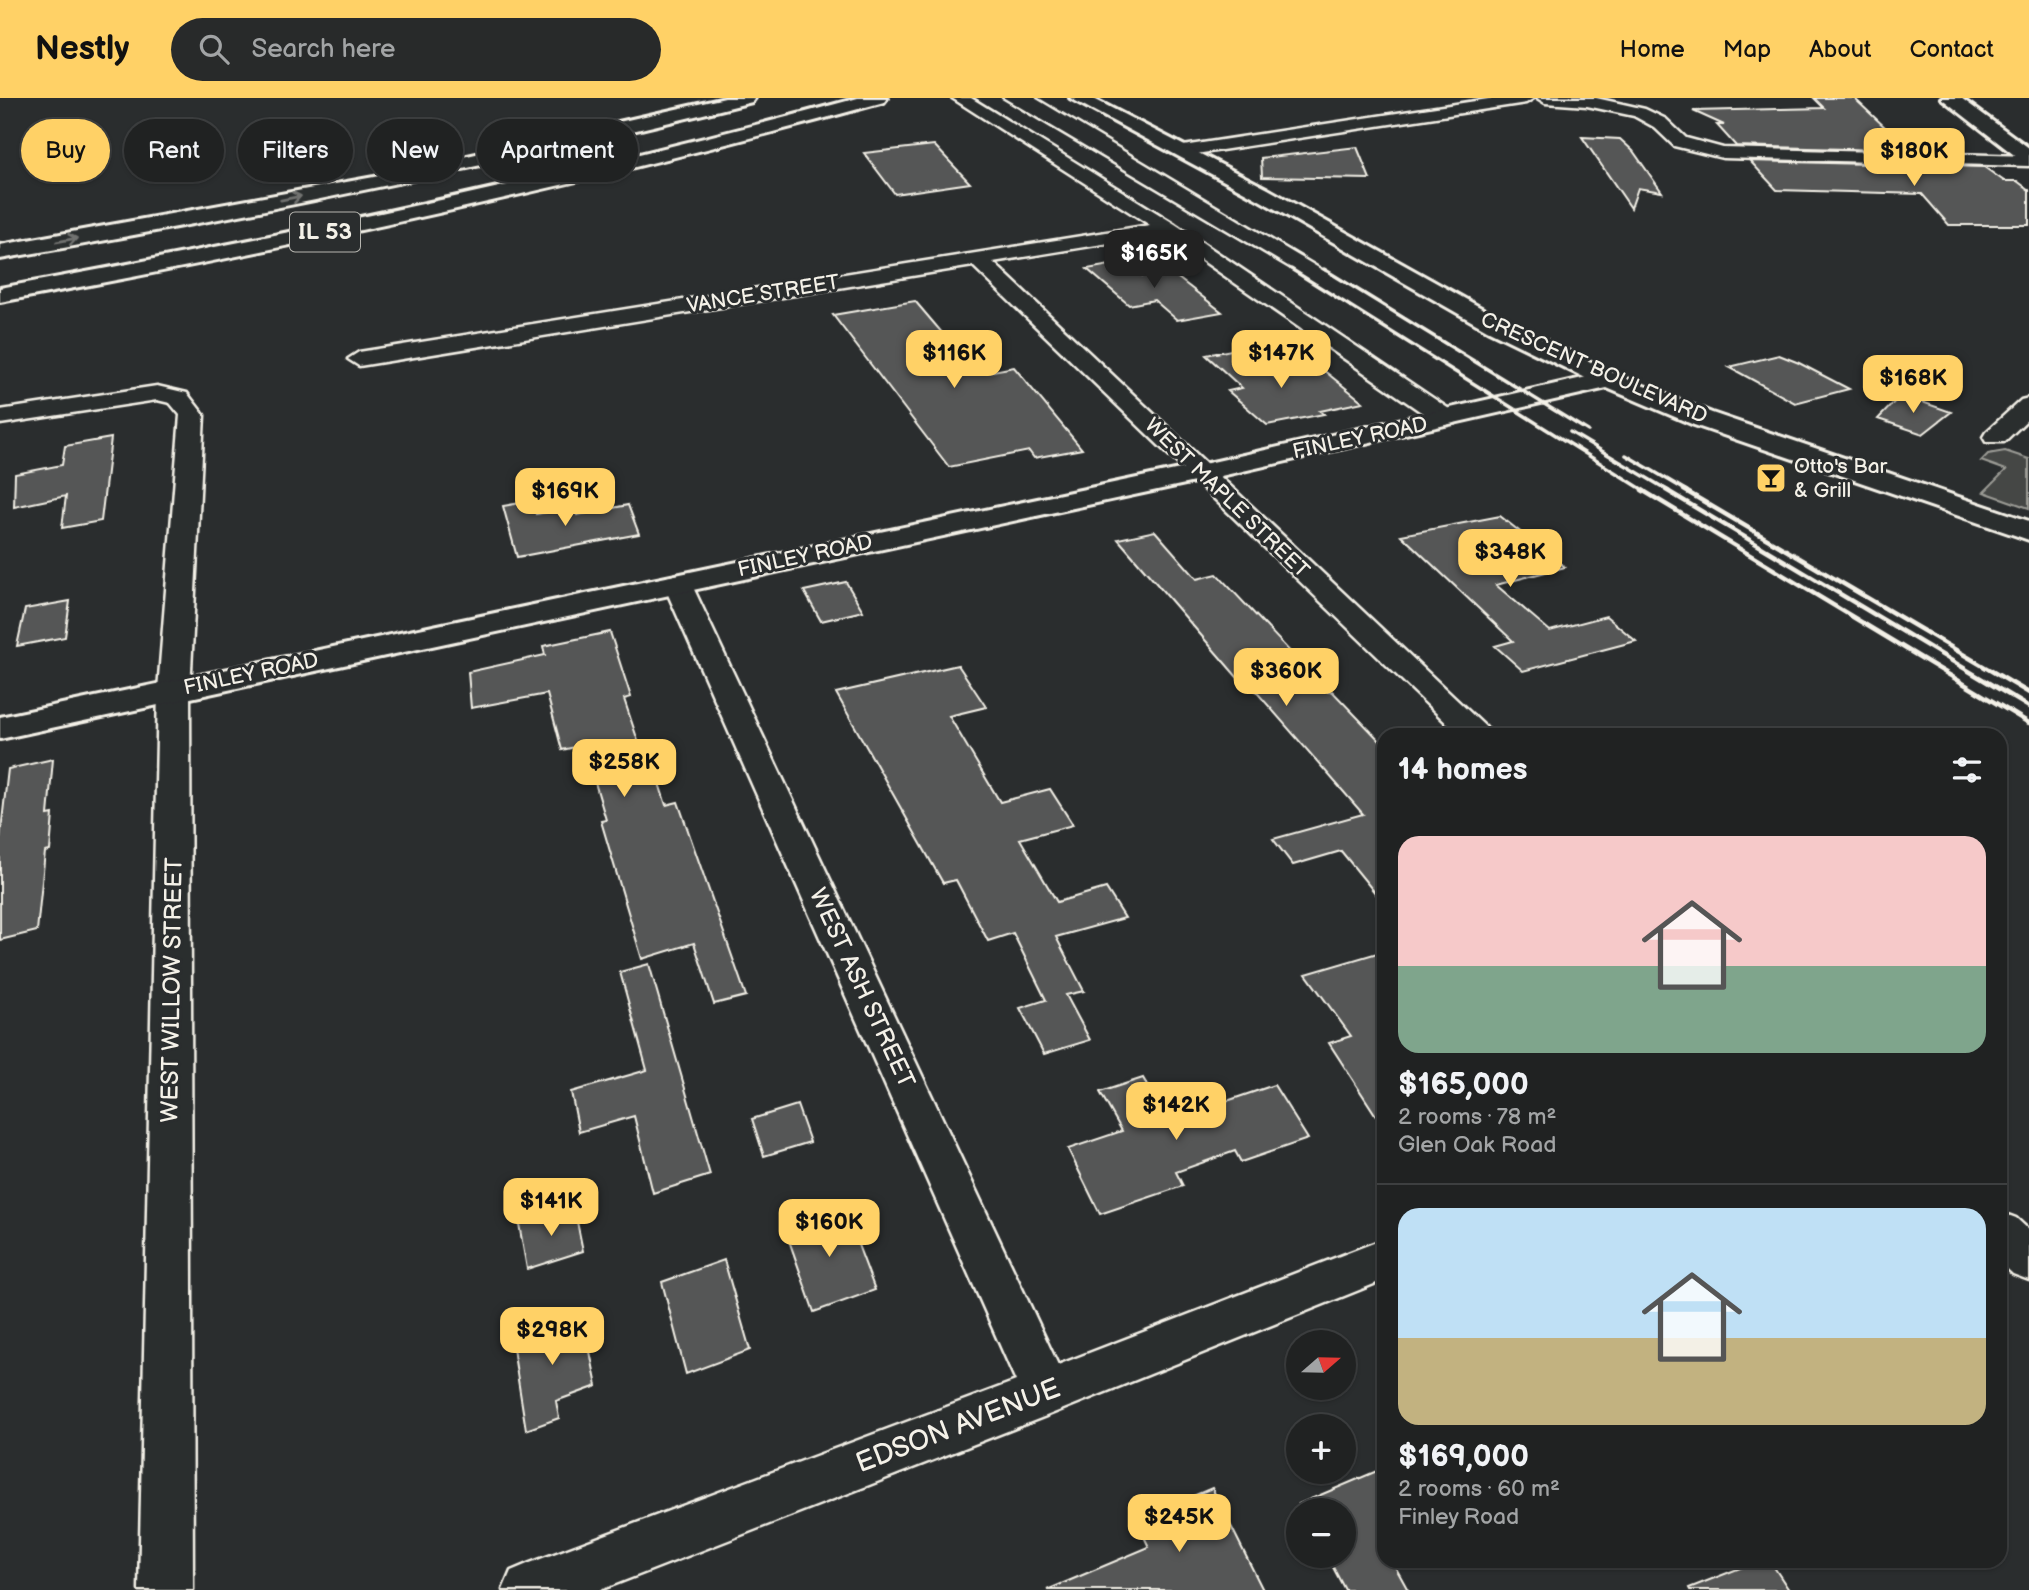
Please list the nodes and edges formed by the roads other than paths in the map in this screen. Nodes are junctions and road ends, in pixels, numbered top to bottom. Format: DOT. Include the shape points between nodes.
graph roads {
  1 [pos="673,98"];
  2 [pos="746,98"];
  3 [pos="878,98"];
  4 [pos="960,98"];
  5 [pos="1079,98"];
  6 [pos="1526,98"];
  7 [pos="1545,98"];
  8 [pos="1950,98"];
  9 [pos="1183,152"];
  10 [pos="2029,159"];
  11 [pos="353,166"];
  12 [pos="1168,228"];
  13 [pos="0,252"];
  14 [pos="978,259"];
  15 [pos="0,295"];
  16 [pos="359,359"];
  17 [pos="1609,380"];
  18 [pos="2029,405"];
  19 [pos="0,417"];
  20 [pos="1446,418"];
  21 [pos="1995,437"];
  22 [pos="1199,473"];
  23 [pos="2029,531"];
  24 [pos="677,583"];
  25 [pos="174,690"];
  26 [pos="0,728"];
  27 [pos="1471,728"];
  28 [pos="2007,1239"];
  29 [pos="2029,1259"];
  30 [pos="1377,1262"];
  31 [pos="1046,1393"];
  32 [pos="166,1590"];
  33 [pos="530,1590"];
  1 -- 11 [label="main road"];
  13 -- 2 [label="main road, one-way" via="362,184"];
  3 -- 15 [label="main road, IL 53" via="453,205"];
  4 -- 12 [label="street"];
  5 -- 9 [label="main road, CRESCENT BOULEVARD"];
  6 -- 9 [label="street"];
  7 -- 10 [label="street" via="1639,112 1660,123 1680,142 1723,153"];
  8 -- 10 [label="main road"];
  9 -- 17 [label="main road, CRESCENT BOULEVARD" via="1495,326"];
  12 -- 14 [label="street, VANCE STREET"];
  12 -- 20 [label="street"];
  14 -- 16 [label="street, VANCE STREET"];
  14 -- 22 [label="street, WEST MAPLE STREET"];
  17 -- 20 [label="main road, FINLEY ROAD"];
  17 -- 23 [label="main road, CRESCENT BOULEVARD" via="1714,423"];
  18 -- 21 [label="street"];
  19 -- 25 [label="street, WEST WILLOW STREET" via="140,394 178,397 185,402 192,415"];
  20 -- 22 [label="main road, FINLEY ROAD"];
  22 -- 24 [label="main road, FINLEY ROAD"];
  22 -- 27 [label="street, WEST MAPLE STREET"];
  24 -- 25 [label="main road, FINLEY ROAD"];
  24 -- 31 [label="street, WEST ASH STREET"];
  25 -- 26 [label="main road, FINLEY ROAD"];
  25 -- 32 [label="street, WEST WILLOW STREET"];
  28 -- 29 [label="street"];
  30 -- 31 [label="street, EDSON AVENUE"];
  31 -- 33 [label="street, EDSON AVENUE"];
}
